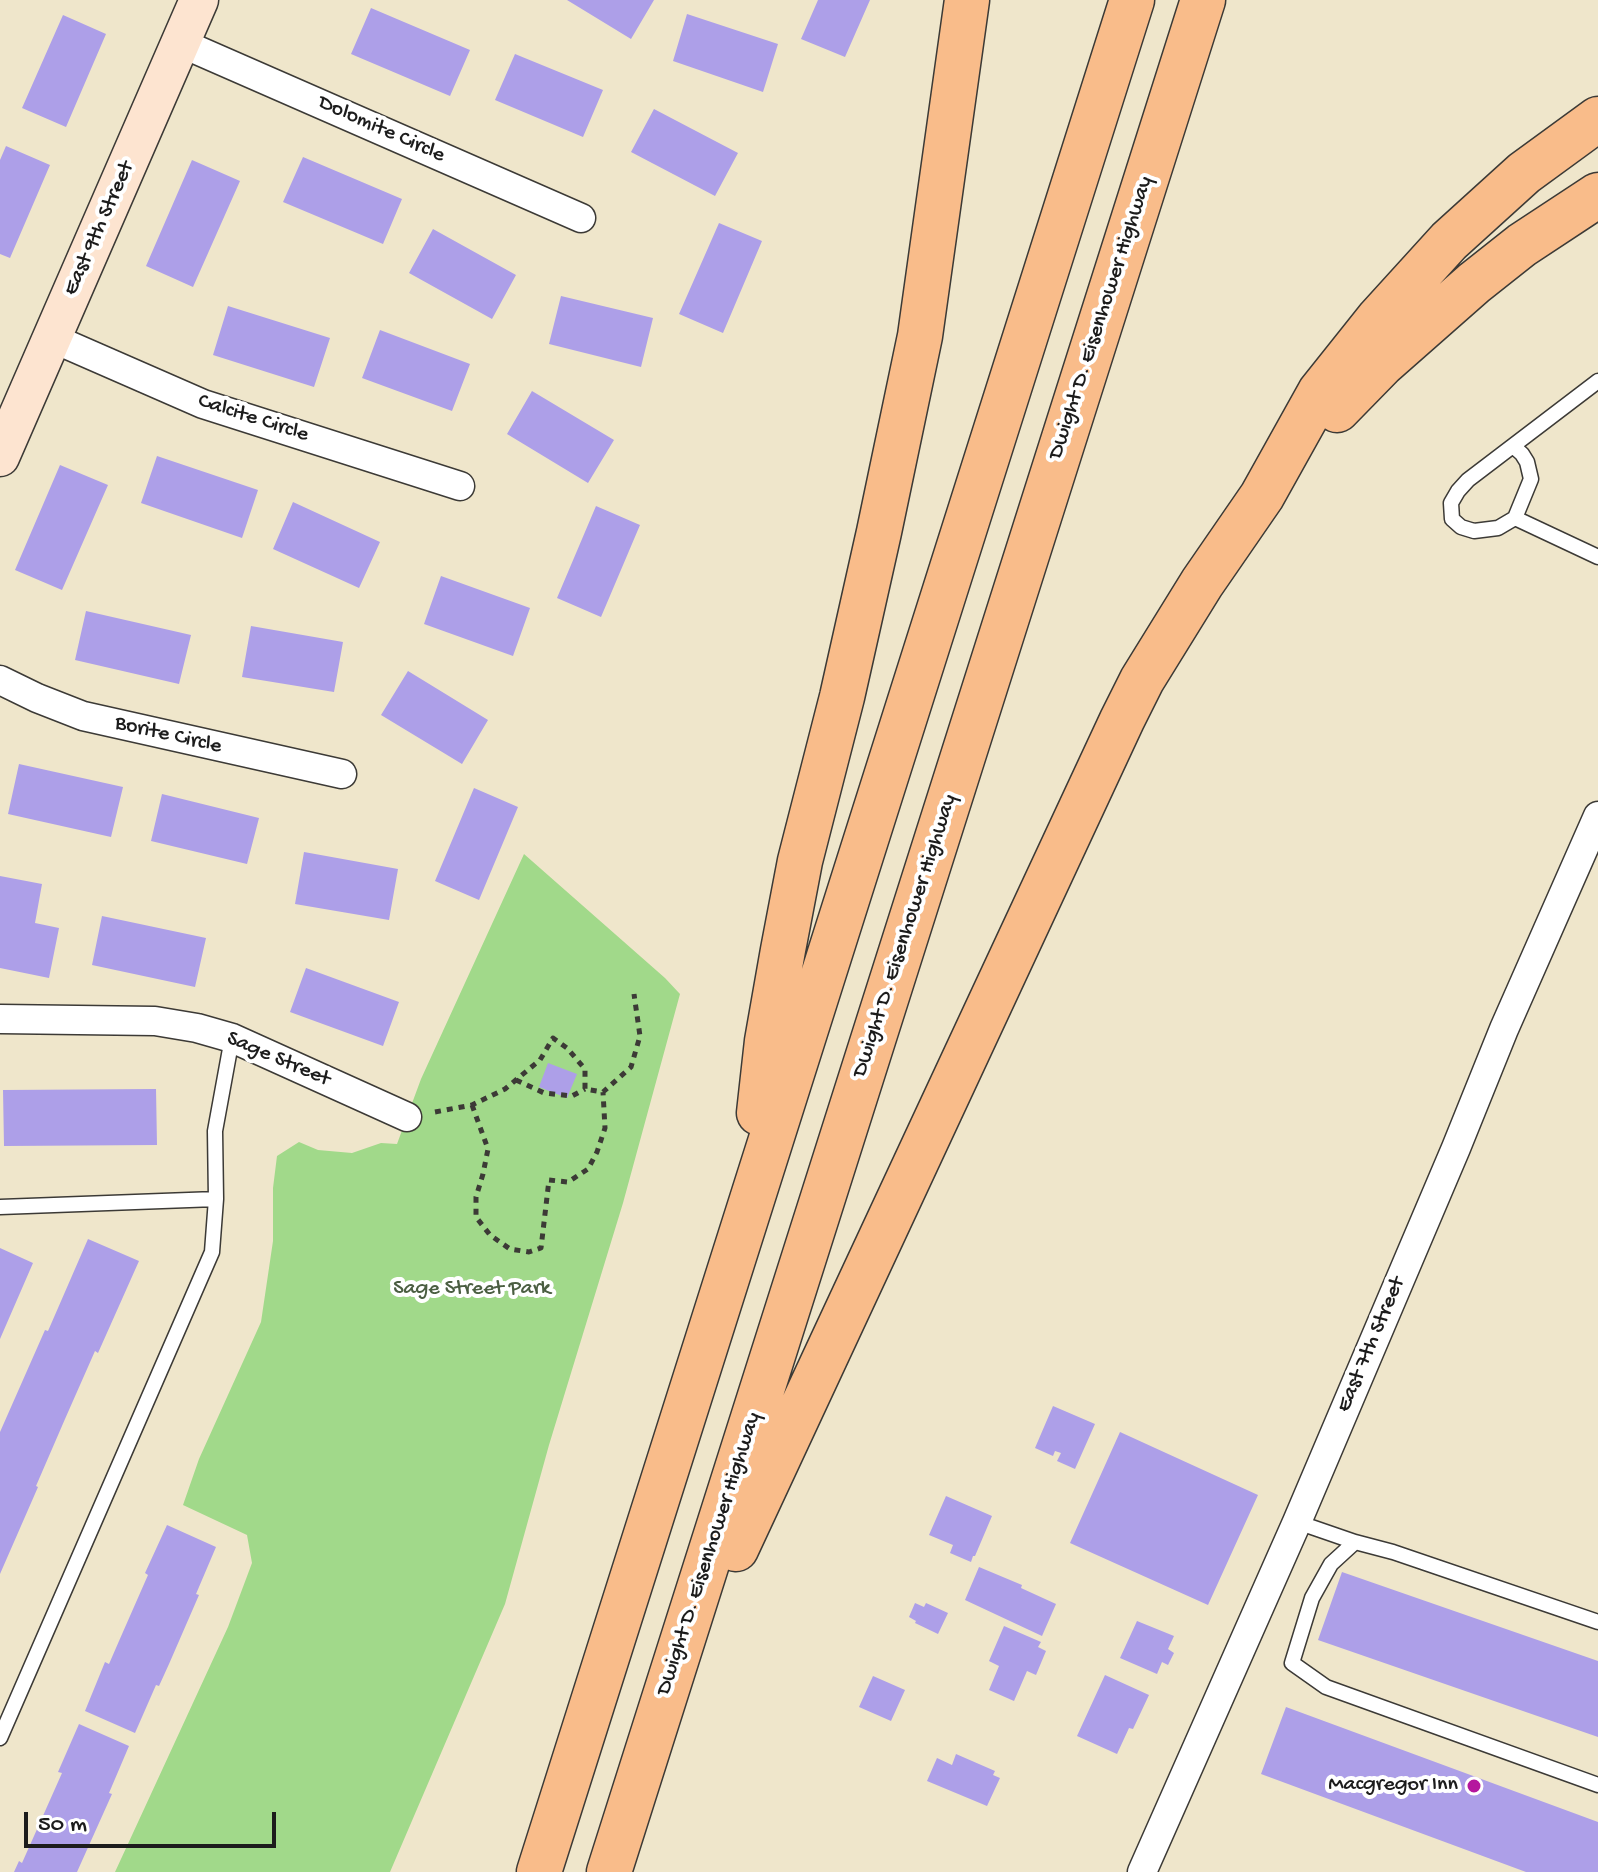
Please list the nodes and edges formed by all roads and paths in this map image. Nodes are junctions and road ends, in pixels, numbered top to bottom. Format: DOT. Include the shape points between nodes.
graph roads {
  1 [pos="199,0"];
  2 [pos="967,0"];
  3 [pos="1132,0"];
  4 [pos="1203,0"];
  5 [pos="181,43"];
  6 [pos="1598,119"];
  7 [pos="1598,195"];
  8 [pos="581,218"];
  9 [pos="52,338"];
  10 [pos="1598,381"];
  11 [pos="1513,446"];
  12 [pos="0,457"];
  13 [pos="460,486"];
  14 [pos="1262,496"];
  15 [pos="1515,518"];
  16 [pos="1598,557"];
  17 [pos="0,680"];
  18 [pos="342,774"];
  19 [pos="1598,816"];
  20 [pos="634,994"];
  21 [pos="0,1019"];
  22 [pos="232,1038"];
  23 [pos="516,1080"];
  24 [pos="585,1089"];
  25 [pos="603,1092"];
  26 [pos="472,1105"];
  27 [pos="407,1117"];
  28 [pos="752,1198"];
  29 [pos="216,1199"];
  30 [pos="0,1207"];
  31 [pos="1297,1522"];
  32 [pos="1355,1542"];
  33 [pos="1598,1622"];
  34 [pos="660,1713"];
  35 [pos="0,1738"];
  36 [pos="1598,1785"];
  37 [pos="539,1872"];
  38 [pos="609,1872"];
  39 [pos="1142,1872"];
  1 -- 5 [label="street, East 9th Street"];
  2 -- 28 [label="highway" via="920,336 783,950 767,1041"];
  3 -- 28 [label="highway"];
  4 -- 34 [label="highway, Dwight D. Eisenhower Highway"];
  5 -- 8 [label="street, Dolomite Circle"];
  5 -- 9 [label="street, East 9th Street"];
  6 -- 14 [label="highway" via="1524,173 1449,241 1379,318 1320,392"];
  7 -- 14 [label="highway" via="1522,245 1427,323 1340,407"];
  9 -- 12 [label="street, East 9th Street"];
  9 -- 13 [label="street, Calcite Circle" via="203,404"];
  10 -- 11 [label="lane"];
  11 -- 15 [label="lane" via="1527,462 1531,479"];
  11 -- 15 [label="lane" via="1468,480 1451,503 1452,519 1474,531 1498,528"];
  14 -- 34 [label="highway" via="1195,595 1122,720"];
  15 -- 16 [label="lane"];
  17 -- 18 [label="street, Borite Circle" via="83,716"];
  19 -- 31 [label="street, East 7th Street"];
  20 -- 25 [label="path" via="640,1036 631,1067"];
  21 -- 22 [label="street, Sage Street" via="155,1021"];
  22 -- 27 [label="street, Sage Street"];
  22 -- 29 [label="lane" via="215,1131"];
  23 -- 24 [label="path" via="544,1093 572,1096"];
  23 -- 24 [label="path" via="540,1060 553,1038 585,1069"];
  23 -- 26 [label="path"];
  24 -- 25 [label="path"];
  25 -- 26 [label="path" via="605,1128 597,1152 588,1169 568,1182 549,1180 541,1248 529,1252 510,1249 476,1217 488,1149"];
  26 -- 27 [label="path"];
  28 -- 37 [label="highway"];
  29 -- 30 [label="lane"];
  29 -- 35 [label="lane" via="212,1252"];
  31 -- 32 [label="lane"];
  31 -- 39 [label="street, East 7th Street"];
  32 -- 33 [label="lane"];
  32 -- 36 [label="lane" via="1331,1564 1312,1598 1292,1663 1326,1687"];
  34 -- 38 [label="highway, Dwight D. Eisenhower Highway"];
}
